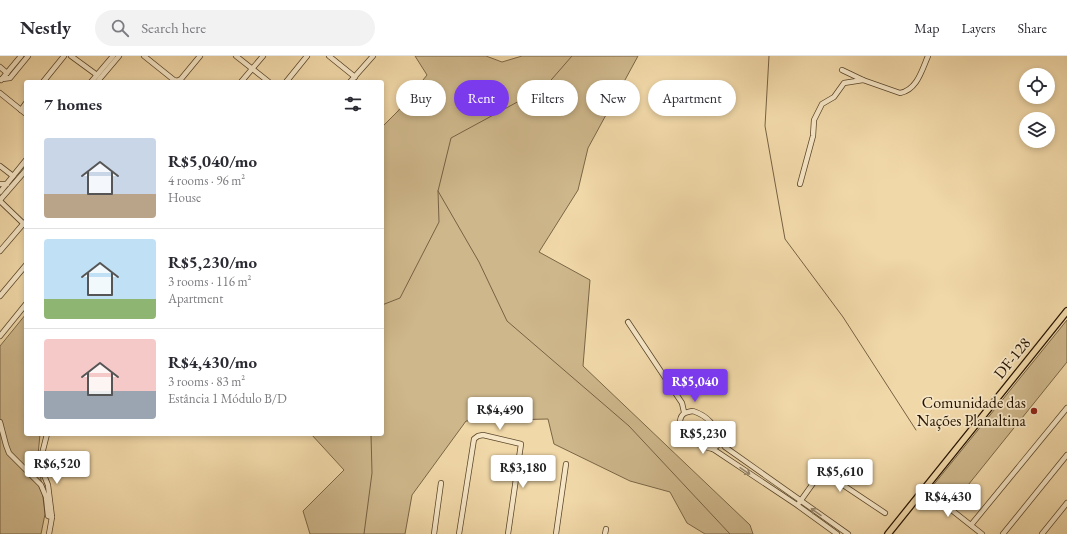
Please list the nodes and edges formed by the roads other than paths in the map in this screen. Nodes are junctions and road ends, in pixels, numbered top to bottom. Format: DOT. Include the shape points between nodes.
graph roads {
  1 [pos="21,56"];
  2 [pos="28,56"];
  3 [pos="64,56"];
  4 [pos="71,56"];
  5 [pos="113,56"];
  6 [pos="119,56"];
  7 [pos="144,56"];
  8 [pos="200,56"];
  9 [pos="236,56"];
  10 [pos="263,56"];
  11 [pos="307,56"];
  12 [pos="329,56"];
  13 [pos="373,56"];
  14 [pos="928,56"];
  15 [pos="0,67"];
  16 [pos="252,70"];
  17 [pos="842,70"];
  18 [pos="7,73"];
  19 [pos="97,75"];
  20 [pos="356,77"];
  21 [pos="1,80"];
  22 [pos="45,80"];
  23 [pos="93,80"];
  24 [pos="100,80"];
  25 [pos="174,80"];
  26 [pos="179,80"];
  27 [pos="243,80"];
  28 [pos="266,80"];
  29 [pos="288,80"];
  30 [pos="352,80"];
  31 [pos="862,80"];
  32 [pos="0,93"];
  33 [pos="24,106"];
  34 [pos="21,110"];
  35 [pos="24,112"];
  36 [pos="24,162"];
  37 [pos="0,166"];
  38 [pos="24,172"];
  39 [pos="13,176"];
  40 [pos="0,184"];
  41 [pos="7,184"];
  42 [pos="800,184"];
  43 [pos="0,192"];
  44 [pos="0,201"];
  45 [pos="24,223"];
  46 [pos="24,225"];
  47 [pos="0,251"];
  48 [pos="24,267"];
  49 [pos="0,296"];
  50 [pos="24,306"];
  51 [pos="1067,311"];
  52 [pos="628,322"];
  53 [pos="1,332"];
  54 [pos="1067,408"];
  55 [pos="684,412"];
  56 [pos="0,422"];
  57 [pos="46,436"];
  58 [pos="720,440"];
  59 [pos="713,449"];
  60 [pos="1067,455"];
  61 [pos="566,464"];
  62 [pos="763,475"];
  63 [pos="759,480"];
  64 [pos="441,483"];
  65 [pos="925,489"];
  66 [pos="801,501"];
  67 [pos="1067,503"];
  68 [pos="797,505"];
  69 [pos="884,513"];
  70 [pos="52,517"];
  71 [pos="972,525"];
  72 [pos="49,534"];
  73 [pos="434,534"];
  74 [pos="459,534"];
  75 [pos="508,534"];
  76 [pos="556,534"];
  77 [pos="837,534"];
  78 [pos="846,534"];
  79 [pos="888,534"];
  80 [pos="982,534"];
  81 [pos="1003,534"];
  82 [pos="1042,534"];
  1 -- 18 [label="street"];
  2 -- 21 [label="street" via="10,78"];
  3 -- 22 [label="street"];
  4 -- 19 [label="street"];
  5 -- 19 [label="street"];
  6 -- 24 [label="street"];
  7 -- 25 [label="street"];
  8 -- 26 [label="street"];
  9 -- 16 [label="street"];
  10 -- 16 [label="street"];
  11 -- 29 [label="street"];
  12 -- 20 [label="street"];
  13 -- 20 [label="street"];
  14 -- 31 [label="street" via="914,86 904,92 900,93"];
  15 -- 18 [label="street"];
  16 -- 27 [label="street"];
  16 -- 28 [label="street"];
  17 -- 31 [label="street"];
  18 -- 21 [label="street"];
  19 -- 23 [label="street"];
  20 -- 30 [label="street"];
  31 -- 42 [label="street" via="844,83 834,97 820,106 814,120 813,136"];
  32 -- 34 [label="street"];
  33 -- 34 [label="street"];
  34 -- 35 [label="street"];
  36 -- 39 [label="street"];
  37 -- 39 [label="street"];
  38 -- 44 [label="street"];
  39 -- 41 [label="street"];
  40 -- 41 [label="street"];
  41 -- 43 [label="street"];
  44 -- 45 [label="street"];
  46 -- 47 [label="street"];
  48 -- 49 [label="street"];
  50 -- 53 [label="street"];
  51 -- 65 [label="main road, DF-128 / DF-128"];
  52 -- 55 [label="street" via="682,403"];
  54 -- 71 [label="street"];
  55 -- 58 [label="street" via="702,414 711,421"];
  55 -- 59 [label="street" via="679,423 683,433 700,445"];
  56 -- 70 [label="street" via="9,453 41,485 46,497 48,516"];
  57 -- 70 [label="street" via="40,462 48,485"];
  58 -- 59 [label="street"];
  58 -- 62 [label="street" via="725,447"];
  59 -- 63 [label="street, one-way"];
  60 -- 81 [label="street"];
  61 -- 76 [label="street"];
  62 -- 63 [label="street"];
  62 -- 66 [label="street"];
  63 -- 68 [label="street"];
  64 -- 73 [label="street"];
  65 -- 71 [label="street"];
  65 -- 79 [label="main road, DF-128 / DF-128"];
  66 -- 68 [label="street"];
  66 -- 69 [label="street" via="819,475 825,473"];
  78 -- 66 [label="street, one-way"];
  67 -- 82 [label="street"];
  68 -- 77 [label="street"];
  70 -- 72 [label="street"];
  71 -- 80 [label="street"];
  74 -- 75 [label="street" via="474,439 483,435 521,444"];
}
